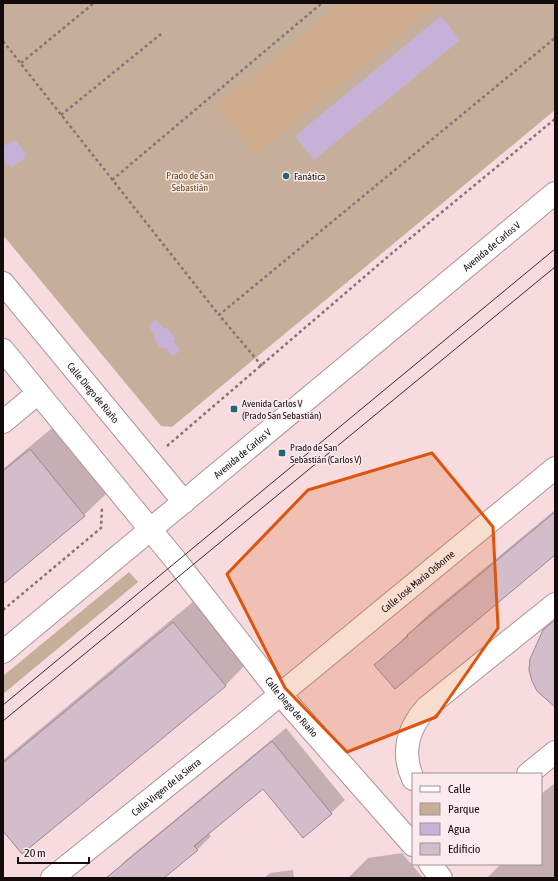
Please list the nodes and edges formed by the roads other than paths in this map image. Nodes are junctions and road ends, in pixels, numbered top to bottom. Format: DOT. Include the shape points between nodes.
graph roads {
  1 [pos="555,193"];
  2 [pos="3,283"];
  3 [pos="3,350"];
  4 [pos="38,393"];
  5 [pos="3,422"];
  6 [pos="555,468"];
  7 [pos="184,502"];
  8 [pos="150,530"];
  9 [pos="555,604"];
  10 [pos="3,652"];
  11 [pos="280,694"];
  12 [pos="555,752"];
  13 [pos="529,773"];
  14 [pos="412,776"];
  15 [pos="412,844"];
  16 [pos="431,865"];
  17 [pos="52,878"];
  18 [pos="441,878"];
  1 -- 7 [label="street, Avenida de Carlos V"];
  2 -- 7 [label="street, Calle Diego de Riaño"];
  3 -- 4 [label="street"];
  4 -- 5 [label="street"];
  4 -- 8 [label="street"];
  6 -- 11 [label="street, Calle José María Osborne"];
  7 -- 8 [label="street, Avenida de Carlos V"];
  8 -- 10 [label="street, Avenida de Carlos V"];
  8 -- 11 [label="street, Calle Diego de Riaño" via="178,562"];
  9 -- 14 [label="street" via="418,717 407,743 406,756"];
  11 -- 15 [label="street, Calle Diego de Riaño"];
  11 -- 17 [label="street, Calle Virgen de la Sierra"];
  12 -- 13 [label="street"];
  16 -- 18 [label="street"];
}
